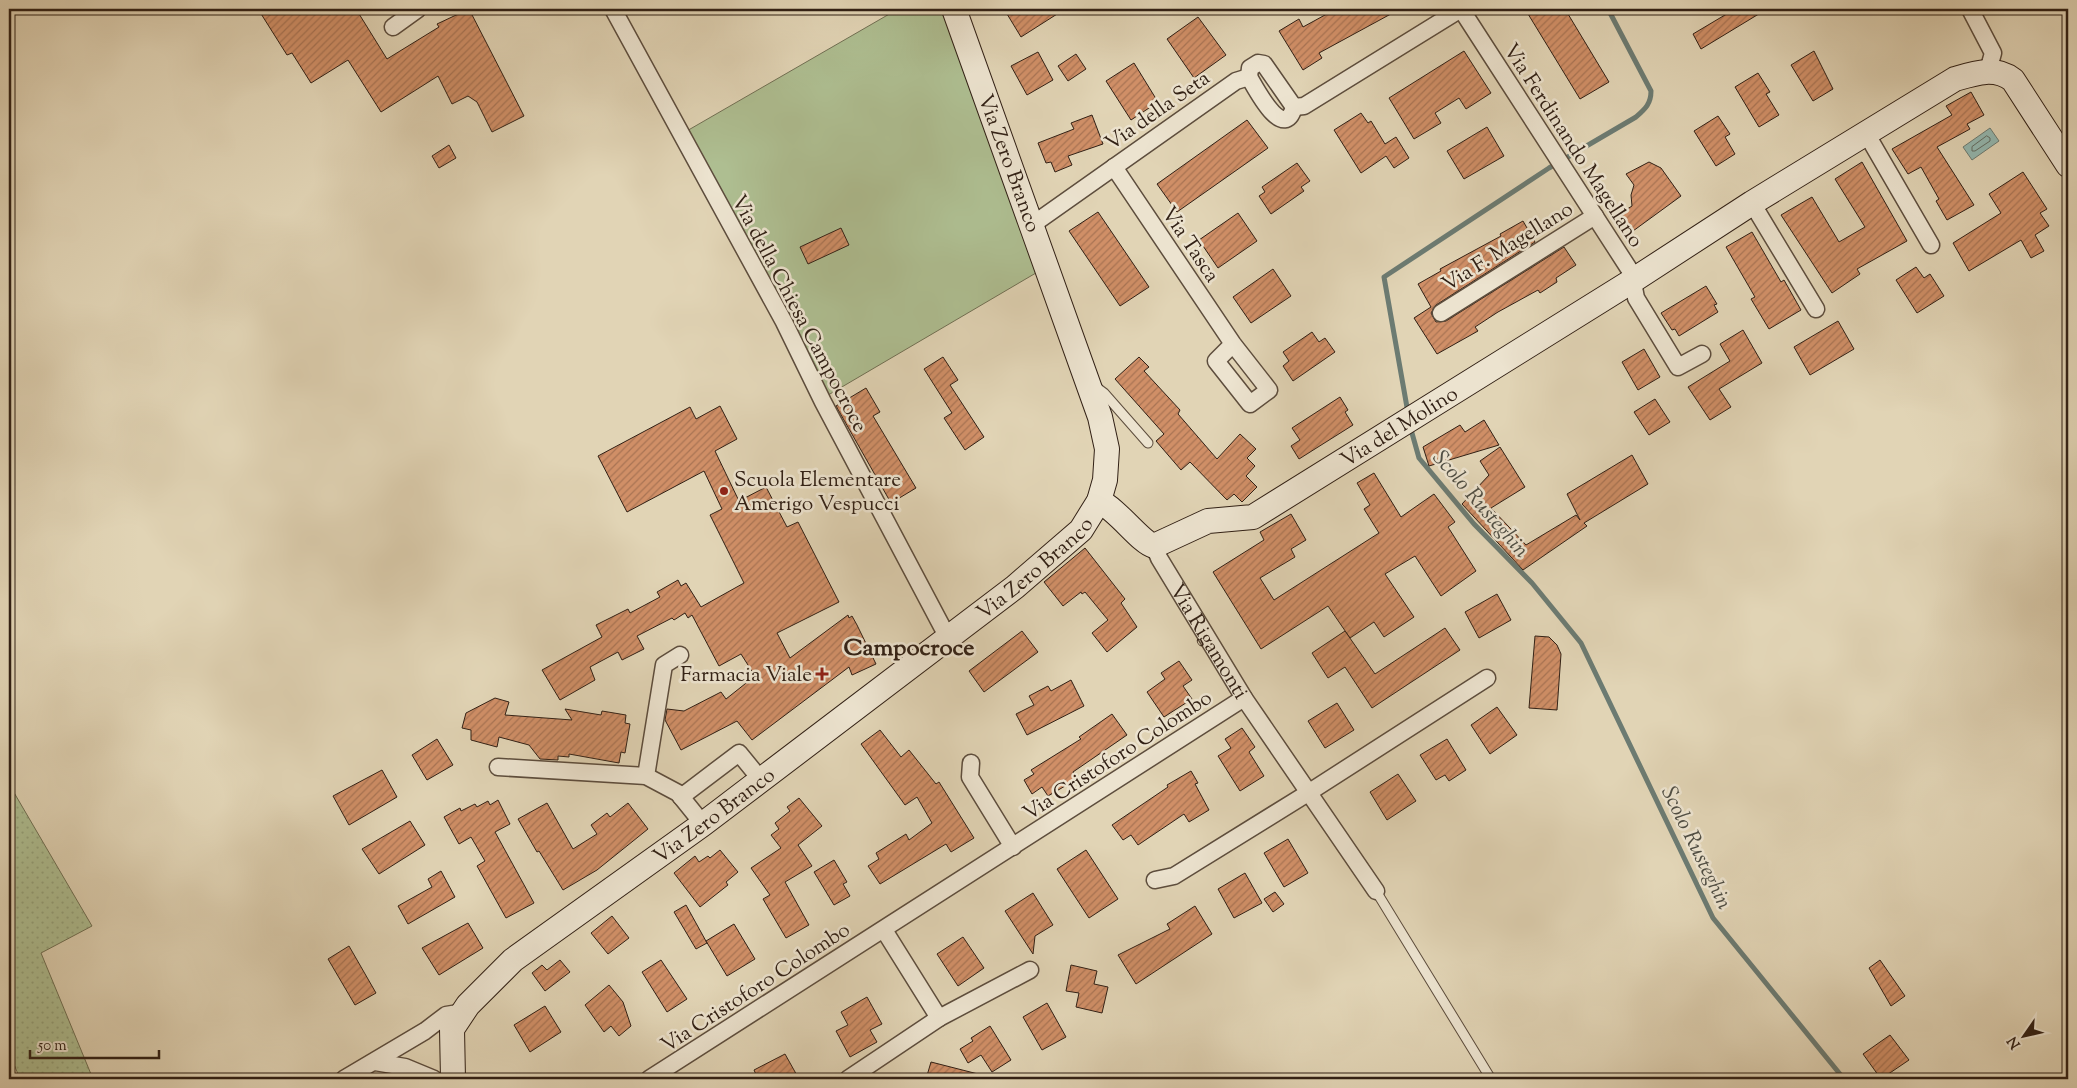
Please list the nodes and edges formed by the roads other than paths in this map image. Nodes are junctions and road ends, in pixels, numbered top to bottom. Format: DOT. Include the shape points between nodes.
graph roads {
  1 [pos="417,9"];
  2 [pos="613,9"];
  3 [pos="954,9"];
  4 [pos="1461,9"];
  5 [pos="1970,9"];
  6 [pos="393,27"];
  7 [pos="1988,71"];
  8 [pos="1249,77"];
  9 [pos="1866,133"];
  10 [pos="2068,165"];
  11 [pos="1114,167"];
  12 [pos="1752,203"];
  13 [pos="1595,216"];
  14 [pos="1032,225"];
  15 [pos="1931,245"];
  16 [pos="1632,281"];
  17 [pos="1816,308"];
  18 [pos="1441,313"];
  19 [pos="1233,344"];
  20 [pos="1702,354"];
  21 [pos="1091,387"];
  22 [pos="1148,443"];
  23 [pos="1099,501"];
  24 [pos="1154,546"];
  25 [pos="948,638"];
  26 [pos="680,654"];
  27 [pos="1487,678"];
  28 [pos="1244,698"];
  29 [pos="971,763"];
  30 [pos="498,767"];
  31 [pos="646,776"];
  32 [pos="761,780"];
  33 [pos="1308,793"];
  34 [pos="681,797"];
  35 [pos="703,824"];
  36 [pos="1013,847"];
  37 [pos="1155,880"];
  38 [pos="1376,891"];
  39 [pos="884,930"];
  40 [pos="1030,970"];
  41 [pos="464,1012"];
  42 [pos="939,1018"];
  43 [pos="375,1062"];
  44 [pos="344,1079"];
  45 [pos="434,1079"];
  46 [pos="453,1079"];
  47 [pos="650,1079"];
  48 [pos="848,1079"];
  49 [pos="1491,1079"];
  1 -- 6 [label="street"];
  2 -- 25 [label="street, Via della Chiesa Campocroce" via="770,298"];
  3 -- 14 [label="street, Via Zero Branco"];
  4 -- 8 [label="street, Via Ferdinando Magellano" via="1304,106 1294,107 1264,64 1258,63 1250,68"];
  4 -- 13 [label="street, Via Ferdinando Magellano"];
  5 -- 7 [label="street" via="1993,53"];
  7 -- 9 [label="street, Via del Molino" via="1955,79"];
  7 -- 10 [label="street" via="2006,75 2012,80"];
  8 -- 11 [label="street, Via della Seta" via="1236,81"];
  9 -- 12 [label="street, Via del Molino"];
  9 -- 15 [label="street"];
  11 -- 14 [label="street, Via della Seta"];
  11 -- 19 [label="street, Via Tasca"];
  12 -- 16 [label="street, Via del Molino"];
  12 -- 17 [label="street"];
  13 -- 16 [label="street, Via Ferdinando Magellano" via="1631,272"];
  13 -- 18 [label="street, Via F. Magellano"];
  14 -- 21 [label="street, Via Zero Branco"];
  16 -- 20 [label="street" via="1636,298 1678,367"];
  16 -- 24 [label="street, Via del Molino" via="1253,517 1208,521"];
  21 -- 22 [label="lane" via="1096,386 1104,393"];
  21 -- 23 [label="street, Via Zero Branco" via="1107,449 1105,480"];
  23 -- 24 [label="street, Via Rigamonti"];
  23 -- 25 [label="street, Via Zero Branco" via="1081,530 1064,546"];
  24 -- 28 [label="street, Via Rigamonti"];
  25 -- 32 [label="street, Via Zero Branco"];
  26 -- 31 [label="street" via="664,665"];
  27 -- 33 [label="street"];
  28 -- 33 [label="street, Via Rigamonti"];
  28 -- 36 [label="street, Via Cristoforo Colombo"];
  29 -- 36 [label="street, Via Cristoforo Colombo" via="970,777"];
  30 -- 31 [label="street"];
  31 -- 34 [label="street"];
  32 -- 34 [label="street" via="739,752"];
  32 -- 35 [label="street, Via Zero Branco"];
  33 -- 37 [label="street" via="1174,876"];
  33 -- 38 [label="street, Via Rigamonti"];
  34 -- 35 [label="street"];
  35 -- 41 [label="street, Via Zero Branco" via="513,960"];
  36 -- 39 [label="street, Via Cristoforo Colombo"];
  38 -- 49 [label="lane"];
  39 -- 42 [label="street, Via Cristoforo Colombo"];
  39 -- 47 [label="street, Via Cristoforo Colombo"];
  40 -- 42 [label="street"];
  41 -- 43 [label="street" via="435,1016"];
  41 -- 46 [label="street, Via Zero Branco" via="452,1029"];
  42 -- 48 [label="street"];
  43 -- 44 [label="street"];
  43 -- 45 [label="street" via="405,1067"];
}
